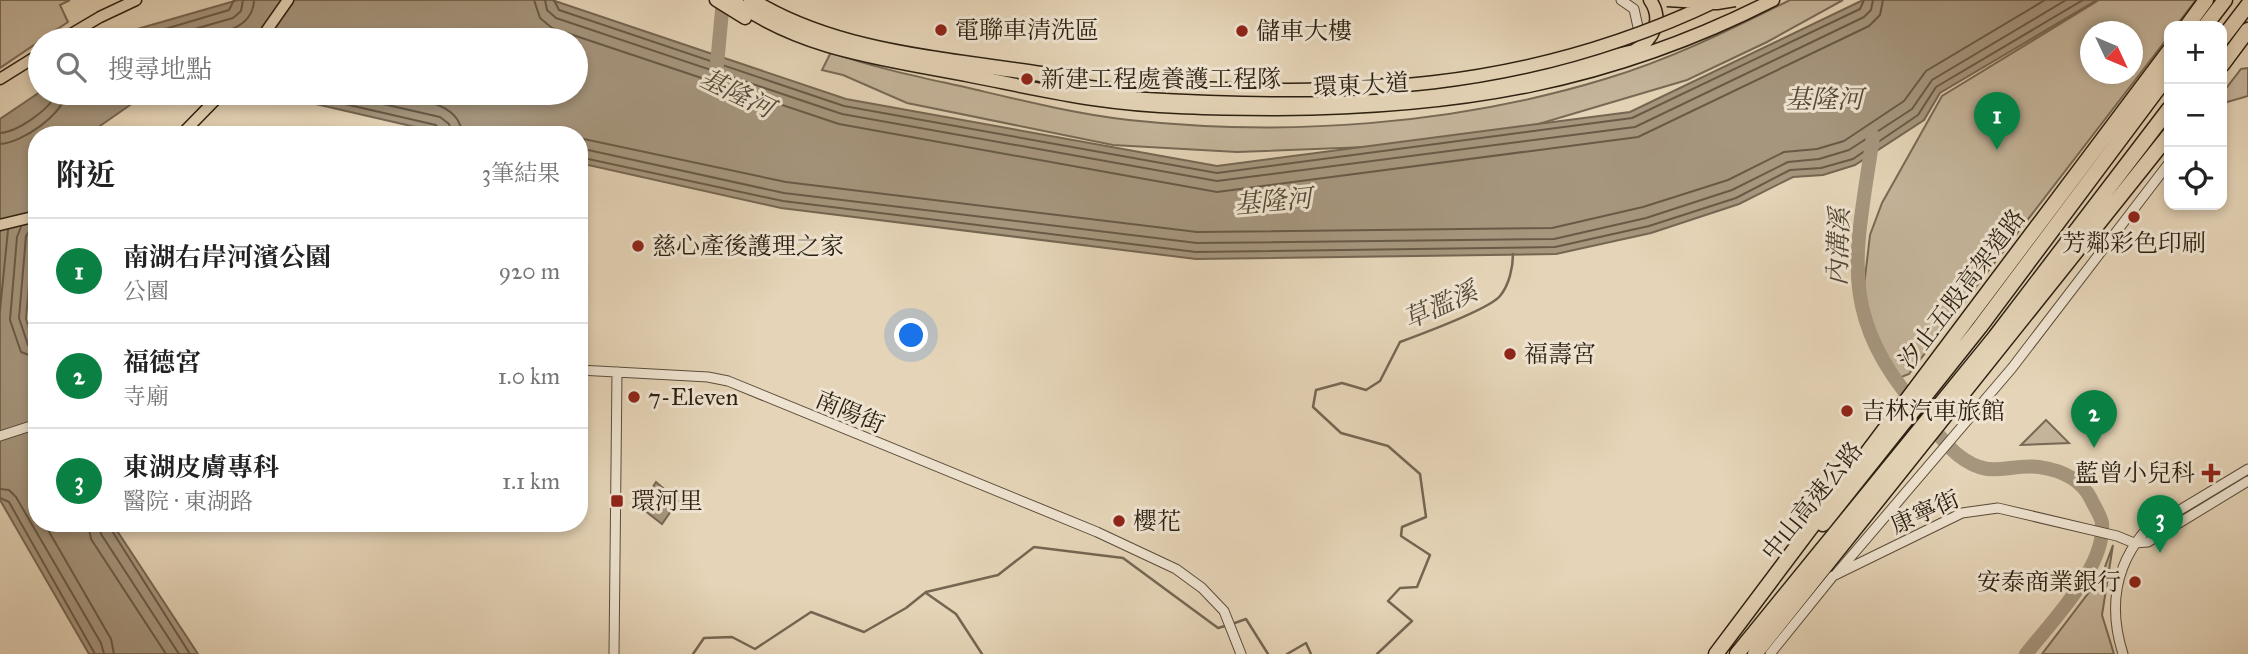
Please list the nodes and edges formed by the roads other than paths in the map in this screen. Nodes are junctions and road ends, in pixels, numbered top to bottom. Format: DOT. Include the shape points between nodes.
graph roads {
  1 [pos="136,0"];
  2 [pos="288,0"];
  3 [pos="716,0"];
  4 [pos="732,0"];
  5 [pos="751,0"];
  6 [pos="1621,0"];
  7 [pos="1650,0"];
  8 [pos="1667,0"];
  9 [pos="1717,0"];
  10 [pos="1735,0"];
  11 [pos="1773,0"];
  12 [pos="2206,0"];
  13 [pos="2225,0"];
  14 [pos="2248,5"];
  15 [pos="2191,21"];
  16 [pos="2209,21"];
  17 [pos="1638,27"];
  18 [pos="81,28"];
  19 [pos="268,28"];
  20 [pos="2248,30"];
  21 [pos="2227,32"];
  22 [pos="792,36"];
  23 [pos="1619,53"];
  24 [pos="2164,58"];
  25 [pos="2227,58"];
  26 [pos="28,62"];
  27 [pos="1041,74"];
  28 [pos="976,77"];
  29 [pos="0,79"];
  30 [pos="2164,81"];
  31 [pos="1163,97"];
  32 [pos="210,105"];
  33 [pos="2164,116"];
  34 [pos="190,126"];
  35 [pos="2164,141"];
  36 [pos="2164,170"];
  37 [pos="28,218"];
  38 [pos="0,225"];
  39 [pos="588,370"];
  40 [pos="617,372"];
  41 [pos="28,427"];
  42 [pos="0,436"];
  43 [pos="2248,469"];
  44 [pos="2248,481"];
  45 [pos="2134,543"];
  46 [pos="1833,576"];
  47 [pos="614,654"];
  48 [pos="1241,654"];
  49 [pos="1717,654"];
  50 [pos="1737,654"];
  51 [pos="1755,654"];
  52 [pos="1770,654"];
  53 [pos="2123,654"];
  1 -- 18 [label="main road"];
  2 -- 19 [label="main road"];
  3 -- 22 [label="highway" via="767,30"];
  4 -- 22 [label="highway, 環東大道"];
  5 -- 27 [label="highway" via="806,28 845,40"];
  6 -- 17 [label="street" via="1634,9"];
  7 -- 23 [label="highway" via="1657,17 1653,33 1642,46"];
  8 -- 10 [label="highway, bridge"];
  9 -- 27 [label="highway, 環東大道, bridge" via="1622,42 1537,66 1433,84 1228,90"];
  11 -- 28 [label="highway, 環東大道" via="1622,64 1554,83 1411,104 1242,109 1144,105"];
  12 -- 15 [label="highway"];
  13 -- 16 [label="highway"];
  14 -- 21 [label="highway"];
  17 -- 23 [label="highway" via="1633,41"];
  20 -- 25 [label="highway"];
  22 -- 28 [label="highway, 環東大道" via="863,56"];
  23 -- 31 [label="highway" via="1443,92 1242,101"];
  24 -- 49 [label="highway, 汐止五股高架道路"];
  26 -- 29 [label="main road"];
  27 -- 31 [label="highway" via="1064,84"];
  28 -- 31 [label="highway"];
  30 -- 49 [label="highway, 中山高速公路" via="1980,327"];
  32 -- 34 [label="main road"];
  33 -- 50 [label="highway, 中山高速公路" via="1995,337"];
  35 -- 51 [label="highway"];
  36 -- 46 [label="street" via="2012,368"];
  37 -- 38 [label="main road"];
  39 -- 40 [label="street, 南陽街"];
  40 -- 47 [label="street"];
  40 -- 48 [label="street, 南陽街" via="728,382 1097,532 1176,569 1202,588 1228,619"];
  41 -- 42 [label="street"];
  43 -- 45 [label="street" via="2145,531"];
  44 -- 45 [label="street" via="2148,542"];
  45 -- 46 [label="street, 康寧街" via="1998,508 1979,510 1962,513"];
  45 -- 53 [label="street" via="2118,581 2114,608"];
  46 -- 52 [label="street, 康寧街"];
}
